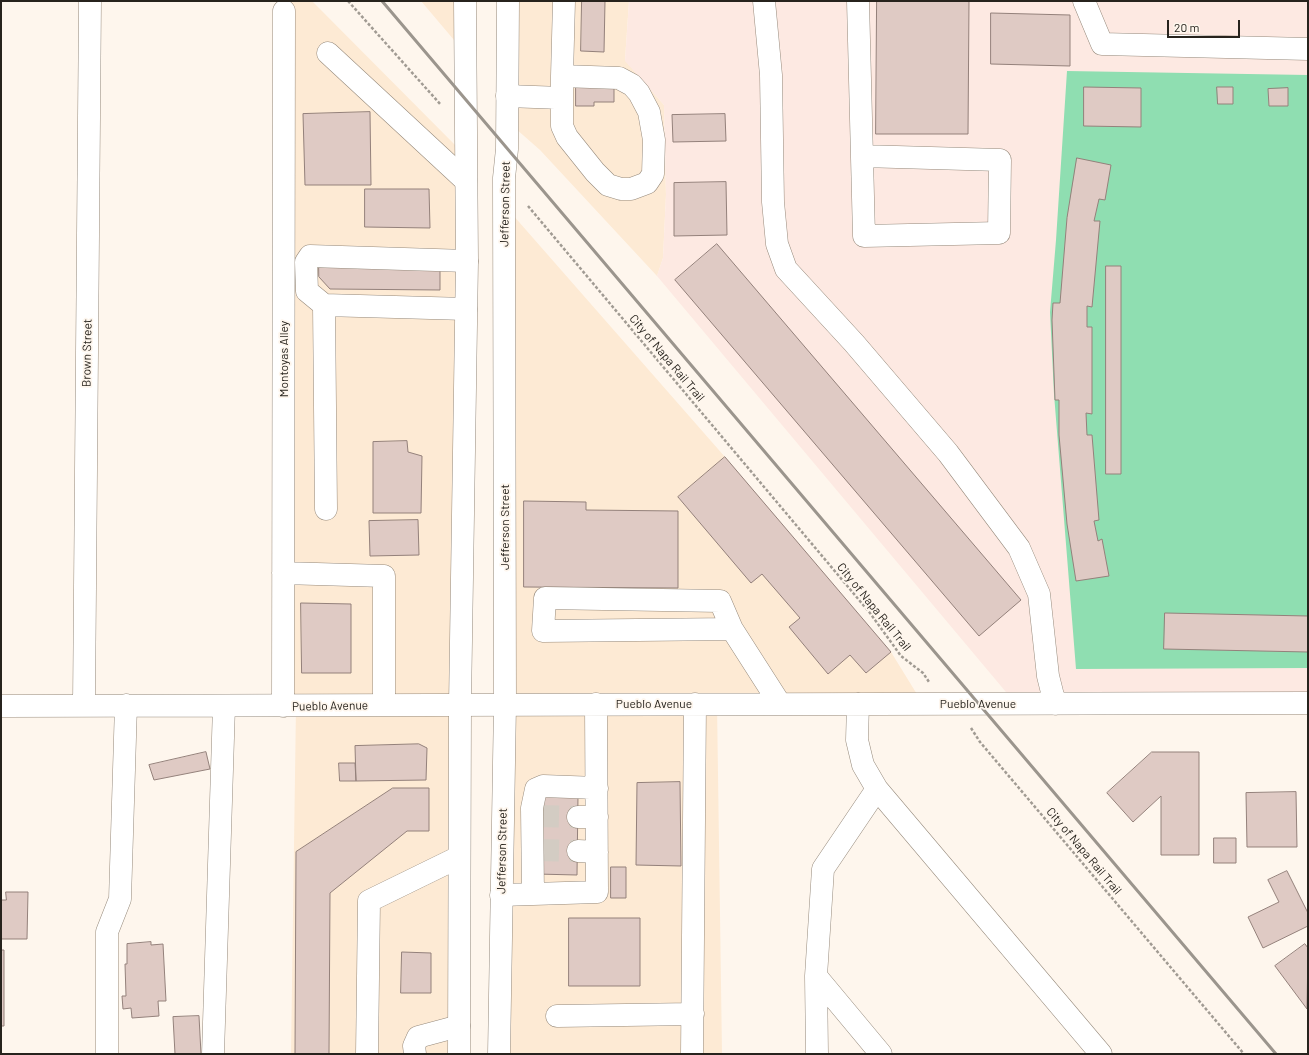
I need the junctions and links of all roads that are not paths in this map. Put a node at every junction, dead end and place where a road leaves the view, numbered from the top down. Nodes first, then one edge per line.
1 (90, 1) edge
2 (464, 1) edge
3 (508, 1) edge
4 (564, 1) edge
5 (764, 1) edge
6 (858, 1) edge
7 (1084, 1) edge
8 (284, 11) dead end
9 (1308, 49) edge
10 (328, 53) dead end
11 (562, 76) junction
12 (507, 96) junction
13 (562, 98) junction
14 (862, 156) junction
15 (466, 181) junction
16 (467, 260) junction
17 (324, 305) junction
18 (466, 309) junction
19 (326, 509) dead end
20 (283, 573) junction
21 (732, 629) junction
22 (1308, 703) edge
23 (84, 704) junction
24 (460, 704) junction
25 (505, 704) junction
26 (596, 704) junction
27 (695, 704) junction
28 (780, 704) junction
29 (858, 704) junction
30 (1055, 704) junction
31 (126, 705) junction
32 (384, 705) junction
33 (1, 706) edge
34 (224, 706) junction
35 (283, 706) junction
36 (597, 788) junction
37 (877, 789) junction
38 (503, 808) junction
39 (534, 813) junction
40 (459, 857) junction
41 (533, 894) junction
42 (501, 895) junction
43 (816, 976) junction
44 (693, 1014) junction
45 (557, 1016) dead end
46 (459, 1026) junction
47 (107, 1054) edge
48 (213, 1054) edge
49 (366, 1054) edge
50 (415, 1054) edge
51 (459, 1054) edge
52 (499, 1054) edge
53 (692, 1054) edge
54 (817, 1054) edge
55 (881, 1054) edge
56 (1101, 1054) edge

1 - 23 street, Brown Street
2 - 15 street
3 - 12 street, Jefferson Street
4 - 11 street
5 - 30 street
6 - 14 street
7 - 9 street
8 - 20 street, Montoyas Alley
10 - 15 street
11 - 13 street
11 - 13 street
12 - 13 street
12 - 25 street, Jefferson Street
14 - 14 street
15 - 16 street
16 - 17 street
16 - 18 street
17 - 18 street
17 - 19 street
18 - 24 street
20 - 32 street
20 - 35 street, Montoyas Alley
21 - 21 street
21 - 28 street
22 - 30 street, Pueblo Avenue
23 - 31 street, Pueblo Avenue
23 - 33 street, Pueblo Avenue
24 - 25 street, Pueblo Avenue
24 - 32 street, Pueblo Avenue
24 - 40 street
25 - 26 street, Pueblo Avenue
25 - 38 street, Jefferson Street
26 - 27 street, Pueblo Avenue
26 - 36 street
27 - 28 street, Pueblo Avenue
27 - 44 street
28 - 29 street, Pueblo Avenue
29 - 30 street, Pueblo Avenue
29 - 37 street
31 - 34 street, Pueblo Avenue
31 - 47 street
32 - 35 street, Pueblo Avenue
34 - 35 street, Pueblo Avenue
34 - 48 street
36 - 39 street
36 - 41 street
37 - 43 street
37 - 56 street
38 - 39 street
38 - 42 street, Jefferson Street
39 - 41 street
40 - 46 street
40 - 49 street
41 - 42 street
42 - 52 street, Jefferson Street
43 - 54 street
43 - 55 street
44 - 45 street
44 - 53 street
46 - 50 street
46 - 51 street

